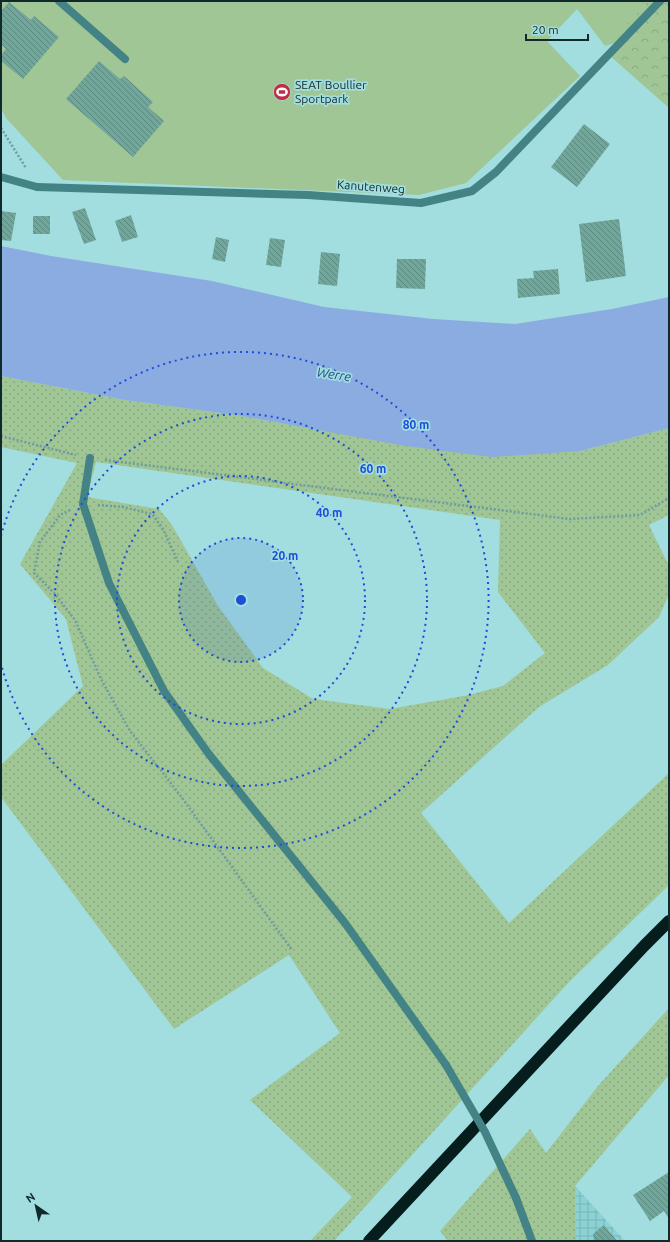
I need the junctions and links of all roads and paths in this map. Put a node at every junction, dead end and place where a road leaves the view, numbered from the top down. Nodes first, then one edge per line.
1 (59, 1) edge
2 (660, 1) edge
3 (125, 59) dead end
4 (1, 128) edge
5 (1, 177) edge
6 (37, 187) junction
7 (1, 436) edge
8 (90, 458) junction
9 (669, 498) edge
10 (83, 504) junction
11 (178, 562) dead end
12 (669, 921) edge
13 (292, 950) dead end
14 (369, 1241) edge
15 (532, 1241) edge

1 - 3 street
2 - 6 street, Kanutenweg
4 - 6 path
5 - 6 street, Kanutenweg
7 - 8 path
8 - 9 path
8 - 10 street
10 - 11 path
10 - 13 path
10 - 15 street, bridge
12 - 14 highway

